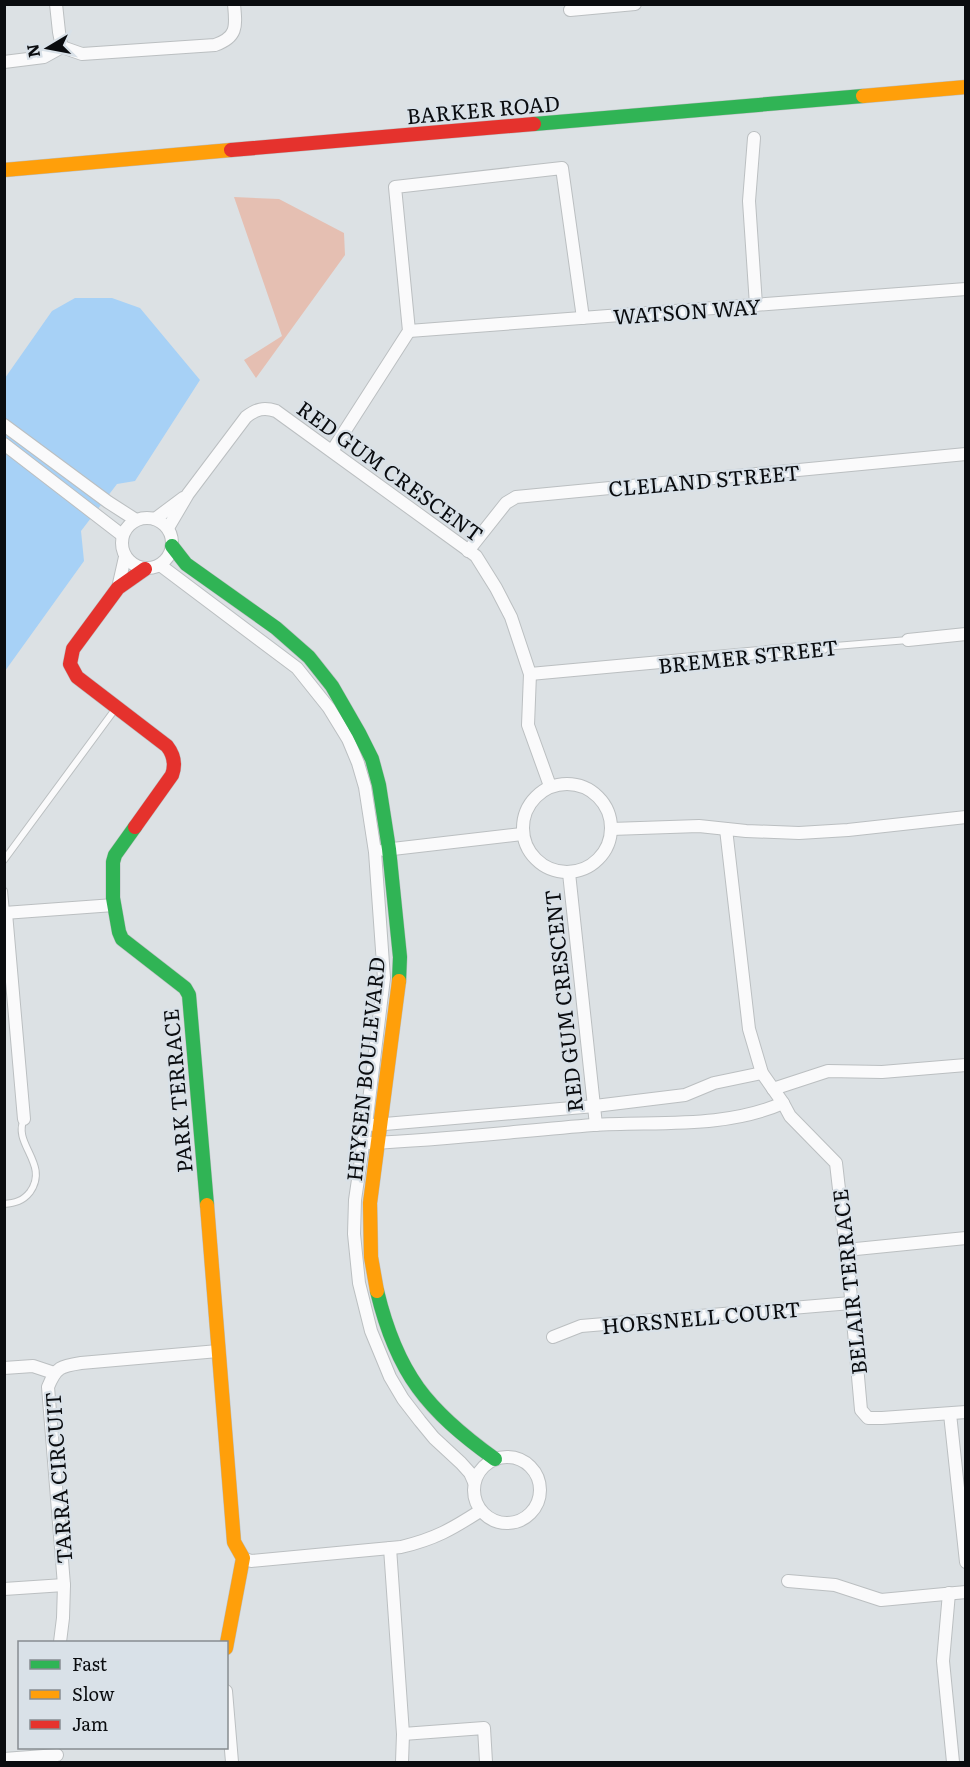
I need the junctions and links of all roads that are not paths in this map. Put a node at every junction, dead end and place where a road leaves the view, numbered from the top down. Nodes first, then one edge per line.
1 (56, 4) edge
2 (234, 4) edge
3 (635, 4) edge
4 (570, 10) dead end
5 (62, 47) junction
6 (4, 62) edge
7 (966, 87) edge
8 (754, 138) dead end
9 (4, 170) edge
10 (966, 289) edge
11 (756, 305) junction
12 (583, 318) junction
13 (409, 331) junction
14 (4, 425) edge
15 (4, 444) edge
16 (332, 451) junction
17 (966, 454) edge
18 (188, 494) junction
19 (155, 519) junction
20 (136, 520) junction
21 (168, 528) junction
22 (122, 535) junction
23 (172, 546) junction
24 (468, 550) junction
25 (125, 557) junction
26 (160, 565) junction
27 (145, 568) junction
28 (118, 588) junction
29 (966, 634) edge
30 (908, 640) joint
31 (823, 647) joint
32 (530, 674) junction
33 (117, 707) junction
34 (550, 786) junction
35 (966, 817) edge
36 (611, 829) junction
37 (726, 829) junction
38 (522, 834) junction
39 (382, 851) junction
40 (4, 860) edge
41 (569, 873) junction
42 (4, 891) edge
43 (114, 905) junction
44 (5, 913) edge
45 (966, 1065) edge
46 (762, 1073) junction
47 (773, 1089) junction
48 (783, 1103) junction
49 (595, 1106) junction
50 (24, 1119) joint
51 (381, 1124) junction
52 (366, 1125) junction
53 (596, 1125) junction
54 (378, 1143) junction
55 (363, 1144) junction
56 (4, 1204) edge
57 (966, 1238) edge
58 (846, 1250) junction
59 (852, 1303) junction
60 (554, 1336) dead end
61 (219, 1351) junction
62 (4, 1368) edge
63 (54, 1373) junction
64 (966, 1412) edge
65 (950, 1414) junction
66 (495, 1459) junction
67 (474, 1482) junction
68 (480, 1511) junction
69 (390, 1548) junction
70 (243, 1558) junction
71 (966, 1562) edge
72 (788, 1581) dead end
73 (64, 1585) junction
74 (4, 1589) edge
75 (966, 1592) edge
76 (949, 1593) junction
77 (60, 1641) edge
78 (227, 1641) edge
79 (228, 1715) edge
80 (403, 1734) junction
81 (57, 1755) edge
82 (4, 1759) edge
83 (232, 1762) edge
84 (402, 1762) edge
85 (486, 1762) edge
86 (953, 1762) edge

1 - 5 street
2 - 5 street
3 - 4 street
5 - 6 street
7 - 9 street, BARKER ROAD
8 - 11 street
10 - 11 street, WATSON WAY
11 - 12 street, WATSON WAY
12 - 13 street, WATSON WAY
12 - 13 street
13 - 16 street
14 - 20 street
15 - 22 street
16 - 18 street, RED GUM CRESCENT
16 - 24 street, RED GUM CRESCENT
17 - 24 street, CLELAND STREET
18 - 19 street, RED GUM CRESCENT
18 - 21 street, RED GUM CRESCENT
19 - 20 street
19 - 21 street
20 - 22 street
21 - 23 street
22 - 25 street
23 - 26 street
23 - 39 street, HEYSEN BOULEVARD
24 - 32 street, RED GUM CRESCENT
25 - 27 street
25 - 28 street
26 - 27 street
26 - 39 street, HEYSEN BOULEVARD
27 - 28 street
28 - 33 street, PARK TERRACE
29 - 30 street, BREMER STREET
30 - 31 lane, BREMER STREET
31 - 32 street, BREMER STREET
32 - 34 street, RED GUM CRESCENT
33 - 40 lane
33 - 43 street, PARK TERRACE
34 - 36 street
34 - 38 street
35 - 37 street
36 - 37 street
36 - 41 street
37 - 46 street, BELAIR TERRACE
38 - 39 street
38 - 41 street
39 - 51 street, HEYSEN BOULEVARD
39 - 52 street, HEYSEN BOULEVARD
41 - 49 street, RED GUM CRESCENT
42 - 44 lane
43 - 44 street
43 - 61 street, PARK TERRACE
44 - 50 street
45 - 47 street
46 - 47 street, BELAIR TERRACE
46 - 49 street
47 - 48 street, BELAIR TERRACE
48 - 53 street
48 - 58 street, BELAIR TERRACE
49 - 51 street
49 - 53 street, RED GUM CRESCENT
50 - 56 lane
51 - 52 street
51 - 54 street, HEYSEN BOULEVARD
52 - 55 street, HEYSEN BOULEVARD
53 - 54 street
54 - 55 street
54 - 66 street, HEYSEN BOULEVARD
55 - 67 street, HEYSEN BOULEVARD
57 - 58 street
58 - 59 street, BELAIR TERRACE
59 - 60 street, HORSNELL COURT
59 - 65 street, BELAIR TERRACE
61 - 63 street, TARRA CIRCUIT
61 - 70 street, PARK TERRACE
62 - 63 street
63 - 73 street, TARRA CIRCUIT
64 - 65 street, BELAIR TERRACE
65 - 71 street
66 - 67 street
66 - 68 street
67 - 68 street
68 - 69 street
69 - 70 street
69 - 80 street
70 - 78 street
72 - 76 street
73 - 74 street
73 - 77 street, TARRA CIRCUIT
75 - 76 street
76 - 86 street
79 - 83 street
80 - 84 street
80 - 85 street
81 - 82 street

